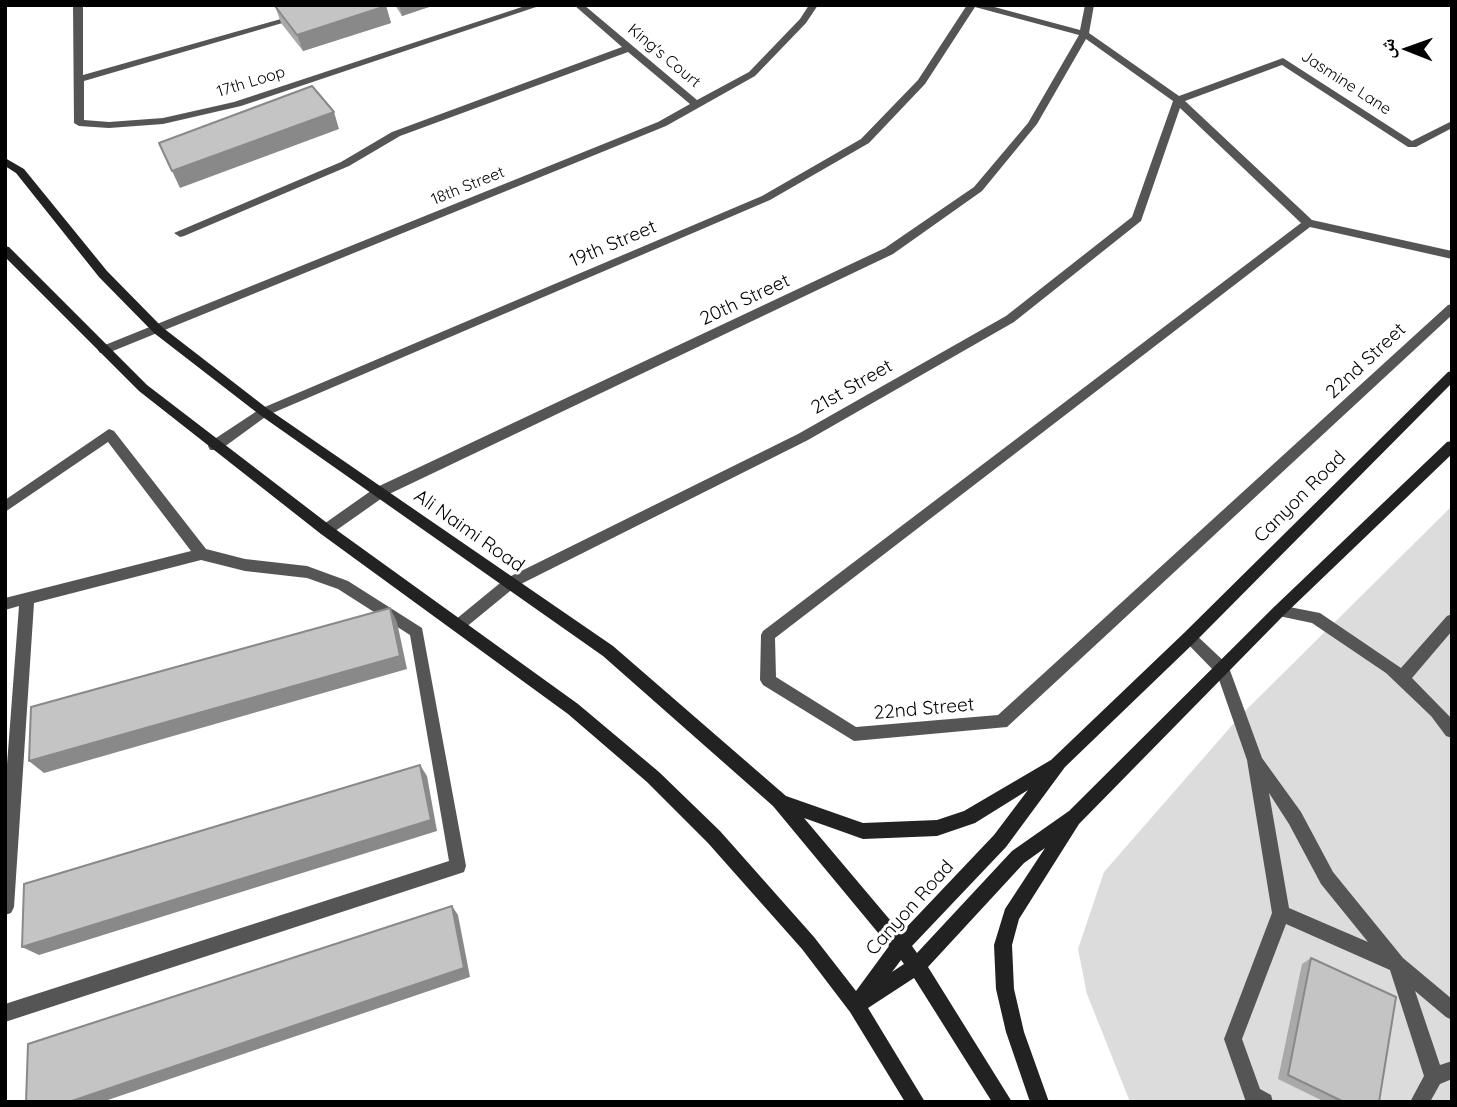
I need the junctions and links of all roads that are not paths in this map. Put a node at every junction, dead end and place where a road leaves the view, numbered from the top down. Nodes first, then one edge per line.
1 (78, 5) edge
2 (538, 5) edge
3 (578, 5) edge
4 (814, 5) edge
5 (974, 5) edge
6 (1090, 5) edge
7 (314, 12) edge
8 (1084, 34) junction
9 (629, 48) junction
10 (79, 79) junction
11 (1178, 100) junction
12 (698, 105) junction
13 (1452, 124) edge
14 (5, 161) edge
15 (1308, 223) junction
16 (180, 233) dead end
17 (5, 250) edge
18 (1452, 255) edge
19 (1452, 308) edge
20 (158, 330) junction
21 (104, 350) junction
22 (1452, 375) edge
23 (264, 412) junction
24 (215, 446) junction
25 (1452, 446) edge
26 (380, 492) junction
27 (5, 508) edge
28 (326, 530) junction
29 (201, 554) junction
30 (510, 583) junction
31 (27, 599) junction
32 (5, 604) edge
33 (1279, 611) junction
34 (1452, 620) edge
35 (460, 624) junction
36 (1189, 638) junction
37 (1223, 670) junction
38 (1402, 678) junction
39 (1452, 731) edge
40 (1255, 760) junction
41 (1059, 762) junction
42 (779, 801) junction
43 (1075, 817) junction
44 (5, 907) edge
45 (1281, 913) junction
46 (900, 946) junction
47 (1397, 964) junction
48 (917, 966) junction
49 (856, 1006) junction
50 (1452, 1011) edge
51 (5, 1013) edge
52 (1443, 1074) edge
53 (916, 1102) edge
54 (1003, 1102) edge
55 (1040, 1102) edge
56 (1264, 1102) edge
57 (1419, 1102) edge

1 - 10 street, 17th Loop
2 - 10 street, 17th Loop
3 - 9 street, King's Court
4 - 12 street, 18th Street
5 - 8 street
5 - 23 street, 19th Street
6 - 8 street, 20th Street
7 - 10 street
8 - 11 street
8 - 26 street, 20th Street
9 - 12 street, King's Court
9 - 16 street
11 - 13 street, Jasmine Lane
11 - 15 street
11 - 30 street, 21st Street
12 - 20 street, 18th Street
14 - 20 main road, Ali Naimi Road
15 - 18 street
15 - 19 street, 22nd Street
17 - 21 main road
20 - 21 street, 18th Street
20 - 23 main road, Ali Naimi Road
21 - 24 main road
22 - 36 main road, Canyon Road
23 - 24 street, 19th Street
23 - 26 main road, Ali Naimi Road
24 - 28 main road
25 - 33 main road, Canyon Road
26 - 28 street, 20th Street
26 - 30 main road, Ali Naimi Road
27 - 29 street
28 - 35 main road
29 - 31 street
29 - 51 street
30 - 35 street, 21st Street
30 - 42 main road, Ali Naimi Road
31 - 32 street
31 - 44 street
33 - 37 main road, Canyon Road
33 - 38 street
34 - 38 street
35 - 49 main road
36 - 37 street
36 - 41 main road, Canyon Road
37 - 40 street
37 - 43 main road, Canyon Road
38 - 39 street
40 - 45 street
40 - 47 street
41 - 42 main road
41 - 46 main road, Canyon Road
42 - 46 main road, Ali Naimi Road
43 - 48 main road, Canyon Road
43 - 55 main road
45 - 47 street
45 - 56 street
46 - 48 main road, Ali Naimi Road
46 - 49 main road, Canyon Road
47 - 50 street
47 - 52 street
48 - 49 main road, Canyon Road
48 - 54 main road, Ali Naimi Road
49 - 53 main road
52 - 57 street

